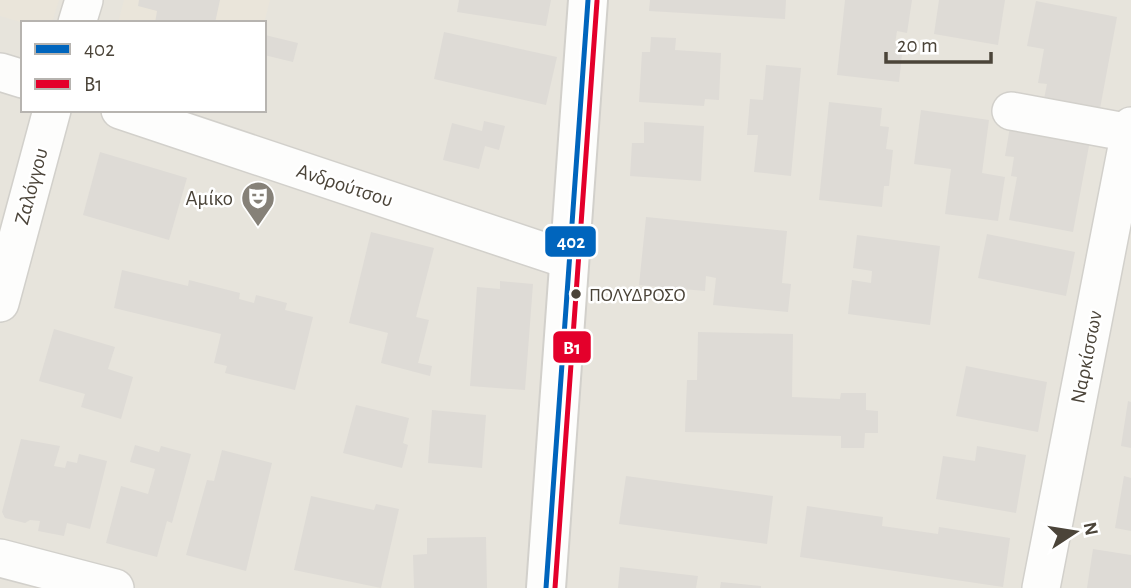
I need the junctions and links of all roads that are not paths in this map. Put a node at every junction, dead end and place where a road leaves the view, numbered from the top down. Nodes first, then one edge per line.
1 (84, 0) edge
2 (588, 0) edge
3 (78, 21) edge
4 (0, 72) edge
5 (21, 78) edge
6 (1011, 111) dead end
7 (51, 112) edge
8 (126, 112) edge
9 (1130, 130) edge
10 (569, 260) junction
11 (0, 303) edge
12 (0, 558) edge
13 (115, 588) edge
14 (545, 588) edge
15 (1041, 588) edge

1 - 3 street
2 - 10 street
4 - 5 street
6 - 9 street
7 - 11 street, Ζαλόγγου
8 - 10 street, Ανδρούτσου
9 - 15 street, Ναρκίσσων
10 - 14 street
12 - 13 street

